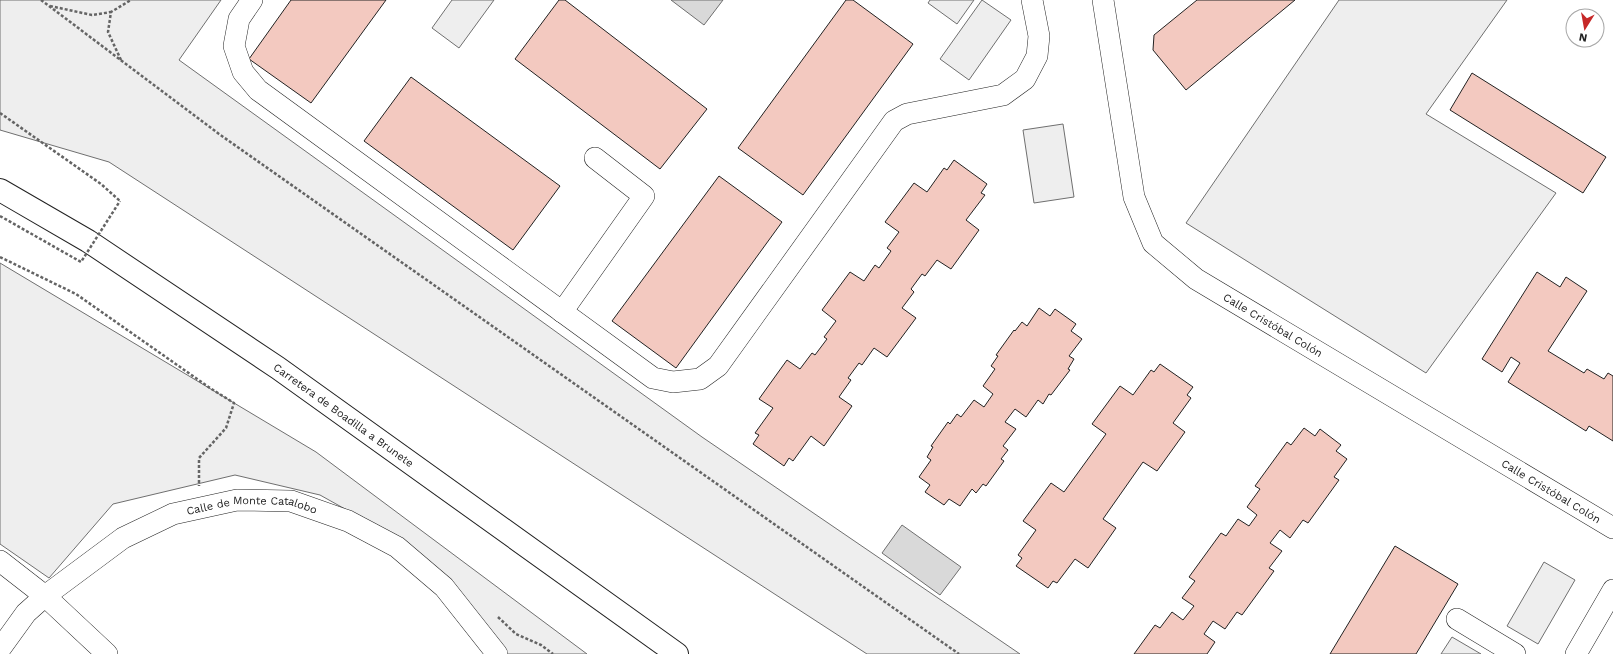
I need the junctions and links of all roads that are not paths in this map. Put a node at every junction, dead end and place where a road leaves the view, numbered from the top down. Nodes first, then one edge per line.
1 (252, 0) edge
2 (1032, 0) edge
3 (1102, 0) edge
4 (595, 158) dead end
5 (0, 190) edge
6 (562, 312) junction
7 (1613, 528) edge
8 (0, 561) edge
9 (1613, 590) edge
10 (45, 596) junction
11 (1457, 619) dead end
12 (0, 649) edge
13 (107, 654) edge
14 (497, 654) edge
15 (677, 654) edge
16 (1515, 654) edge
17 (1576, 654) edge

1 - 6 street
2 - 6 street
3 - 7 street, Calle Cristóbal Colón
4 - 6 street
5 - 15 main road, Carretera de Boadilla a Brunete
8 - 10 street
9 - 17 street
10 - 12 street, Calle de Monte Catalobo
10 - 13 street
10 - 14 street, Calle de Monte Catalobo
11 - 16 street

